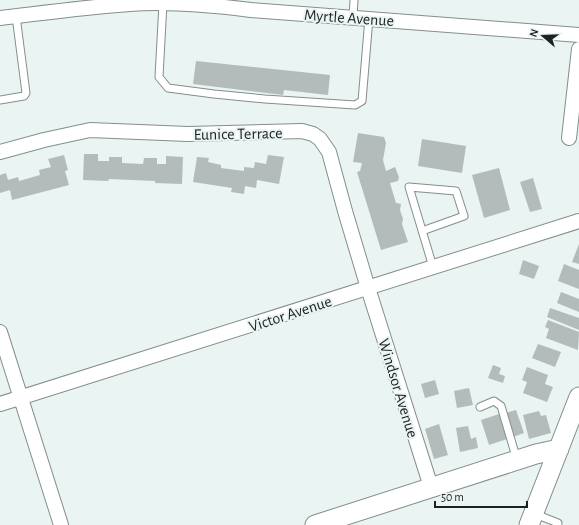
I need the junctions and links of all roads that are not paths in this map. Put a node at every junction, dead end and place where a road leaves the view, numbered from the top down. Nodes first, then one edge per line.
1 (354, 0) edge
2 (165, 2) edge
3 (64, 5) edge
4 (16, 16) junction
5 (353, 17) junction
6 (0, 18) edge
7 (370, 18) junction
8 (579, 35) edge
9 (579, 49) edge
10 (0, 100) edge
11 (575, 124) edge
12 (569, 138) dead end
13 (0, 152) edge
14 (579, 221) edge
15 (422, 231) junction
16 (433, 267) junction
17 (368, 288) junction
18 (0, 332) edge
19 (22, 398) junction
20 (0, 404) edge
21 (578, 404) edge
22 (480, 407) dead end
23 (559, 449) junction
24 (517, 460) junction
25 (431, 487) junction
26 (531, 519) edge
27 (61, 525) edge
28 (315, 525) edge
29 (558, 525) edge

1 - 5 lane
2 - 3 street, Myrtle Avenue
2 - 5 street, Myrtle Avenue
2 - 7 lane
3 - 4 street, Myrtle Avenue
4 - 6 street, Myrtle Avenue
4 - 10 lane
5 - 7 street, Myrtle Avenue
7 - 8 street, Myrtle Avenue
9 - 11 street
11 - 12 street
13 - 17 street, Eunice Terrace
14 - 16 street, Victor Avenue
15 - 15 lane
15 - 16 lane
16 - 17 street, Victor Avenue
17 - 19 street, Victor Avenue
17 - 25 street, Windsor Avenue
18 - 19 street
19 - 20 street, Victor Avenue
19 - 27 street
21 - 23 street
22 - 24 lane
23 - 24 street
23 - 26 street
24 - 25 street
25 - 28 street
26 - 29 lane

